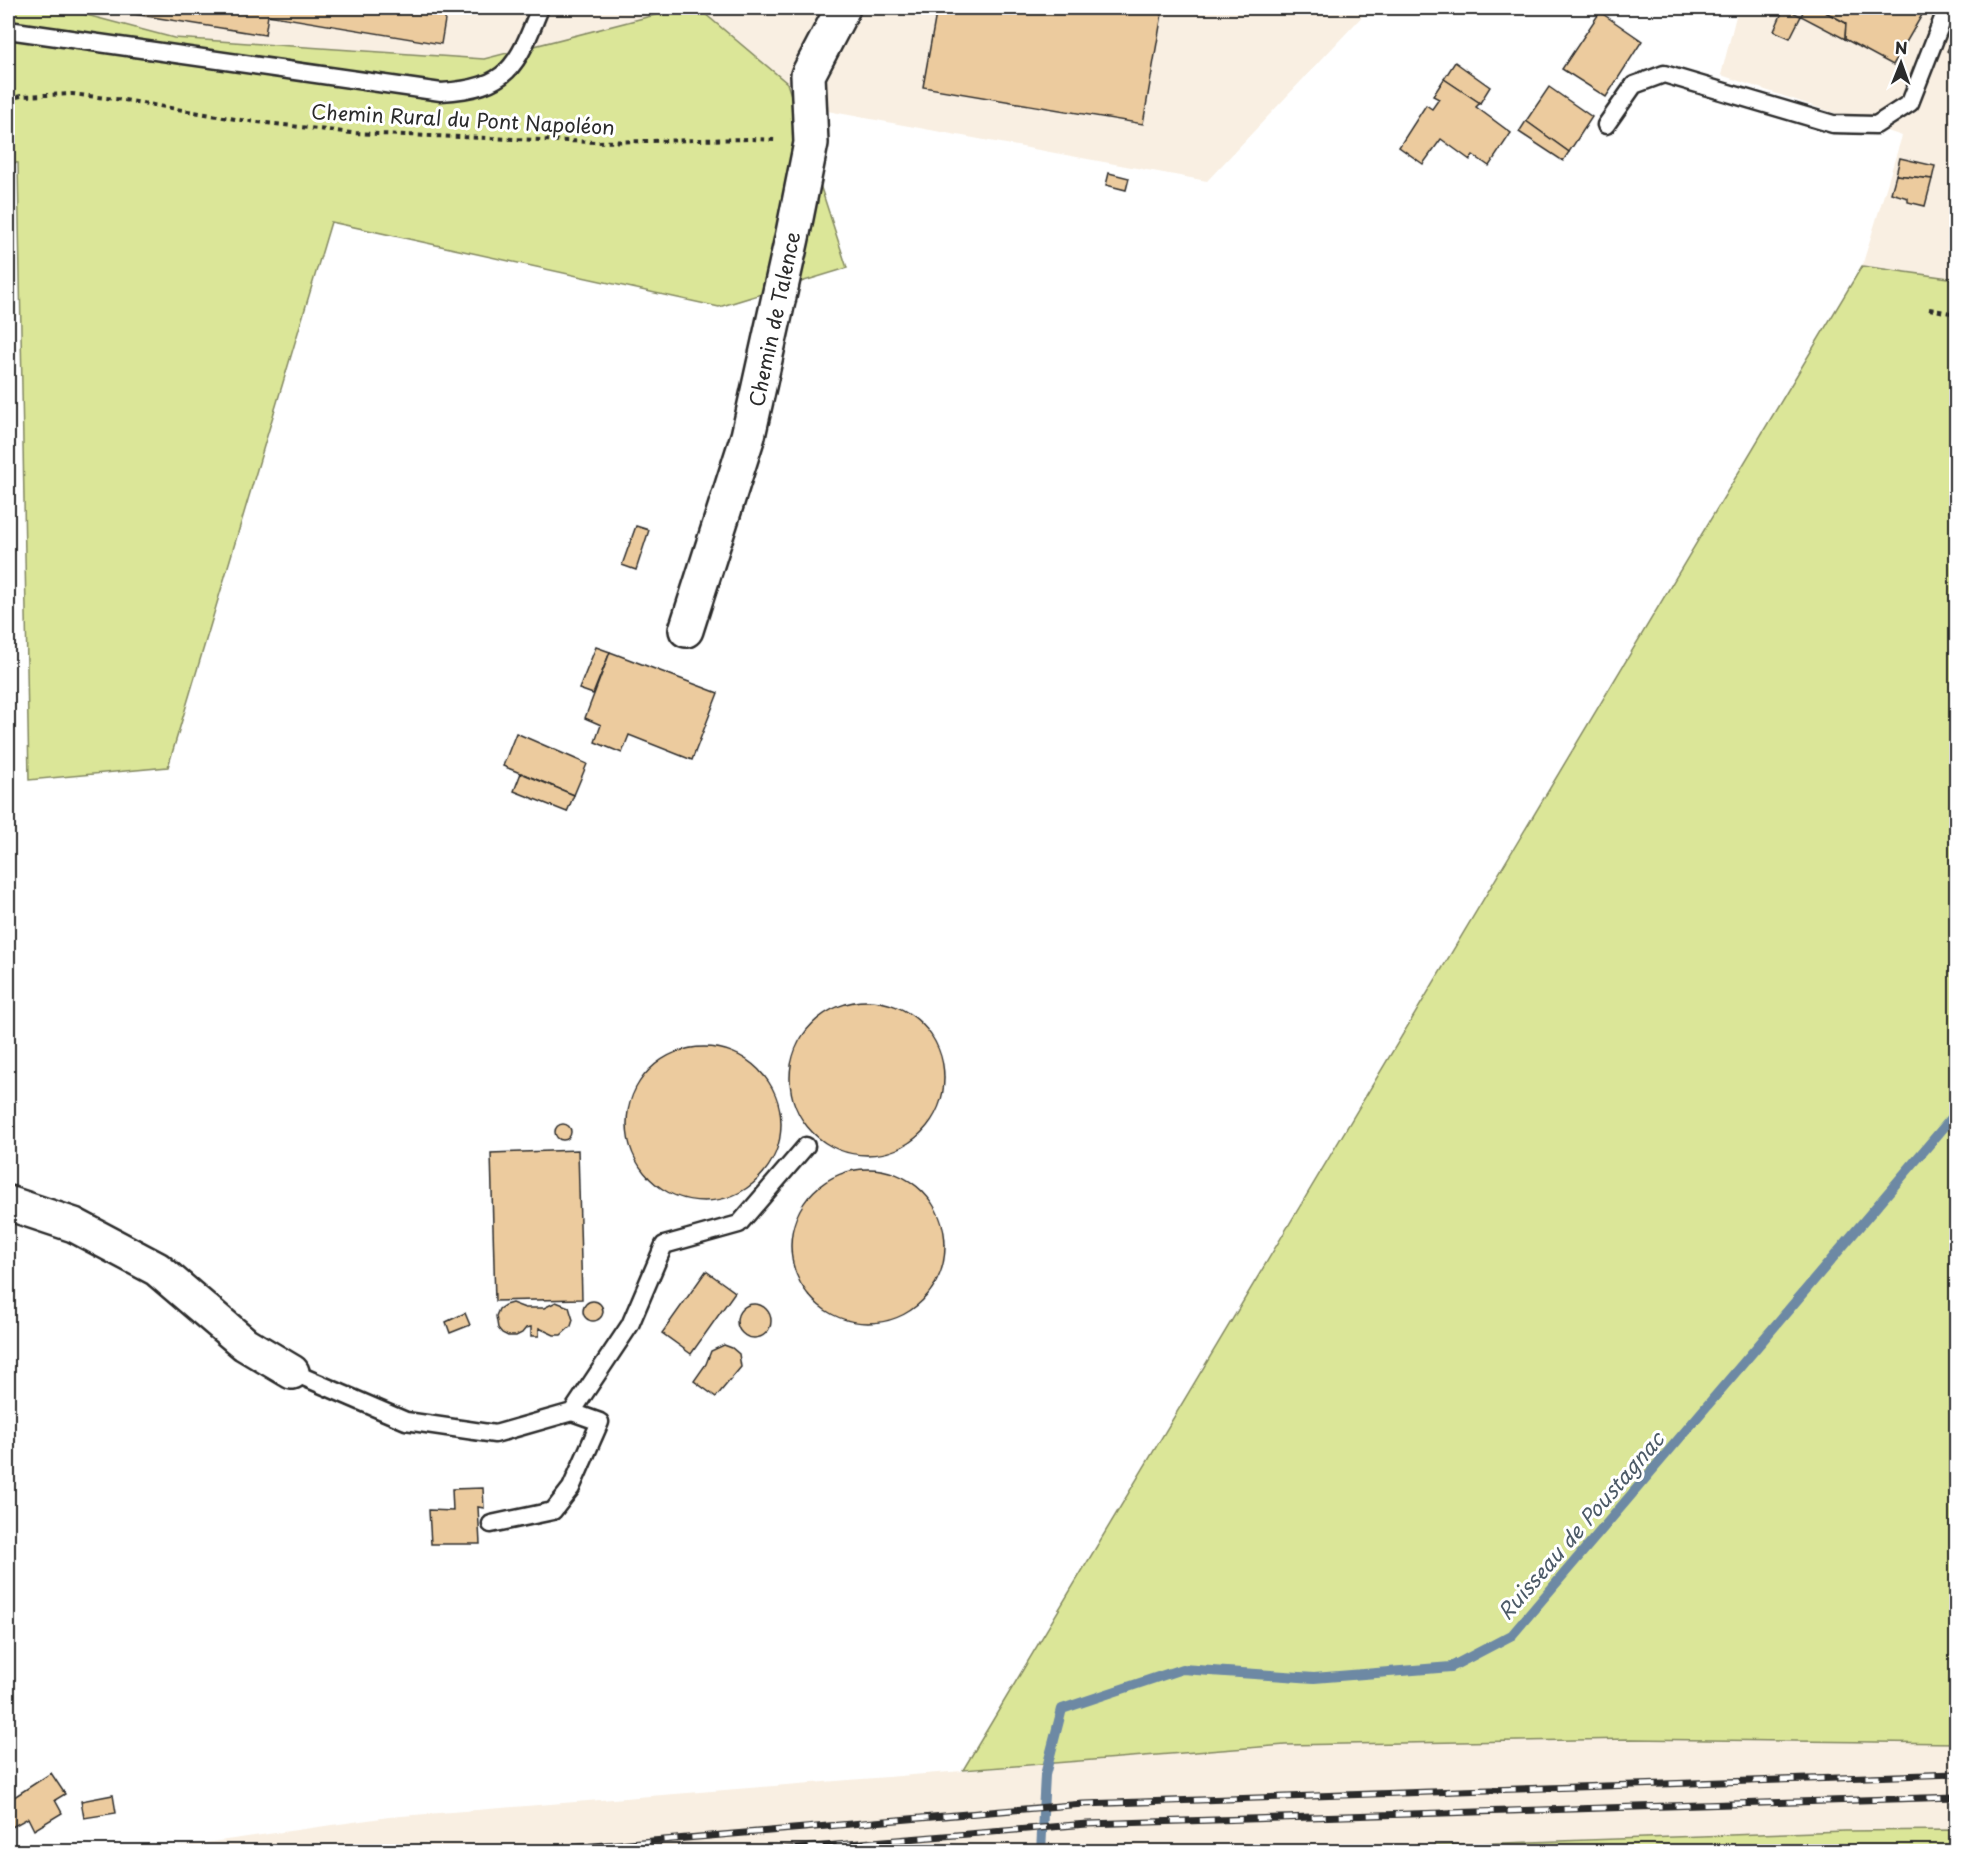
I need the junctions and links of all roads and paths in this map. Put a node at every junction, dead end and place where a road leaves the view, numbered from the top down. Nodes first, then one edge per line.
1 (540, 8) edge
2 (843, 8) edge
3 (1947, 8) edge
4 (8, 30) edge
5 (8, 99) edge
6 (1606, 125) dead end
7 (811, 142) junction
8 (1929, 309) dead end
9 (1956, 314) edge
10 (686, 630) dead end
11 (806, 1146) dead end
12 (8, 1203) edge
13 (292, 1372) joint
14 (572, 1412) junction
15 (491, 1524) dead end

1 - 4 lane
2 - 7 street, Chemin de Talence
3 - 6 lane
5 - 7 path, Chemin Rural du Pont Napoléon
7 - 10 street, Chemin de Talence
8 - 9 path
11 - 14 lane
12 - 13 street
13 - 14 lane
14 - 15 lane

